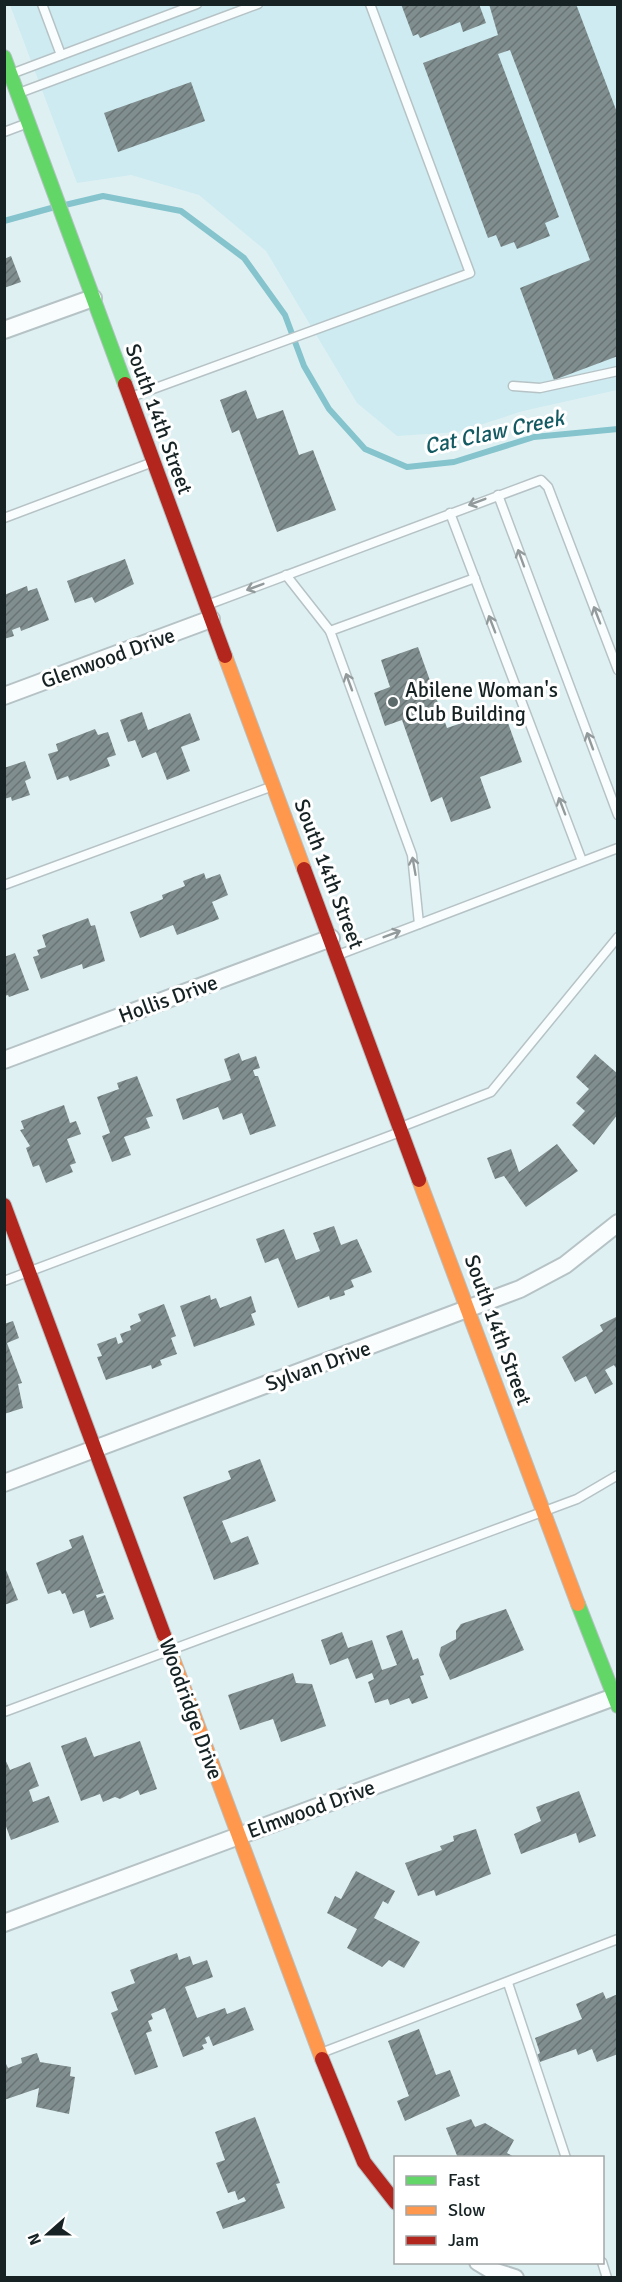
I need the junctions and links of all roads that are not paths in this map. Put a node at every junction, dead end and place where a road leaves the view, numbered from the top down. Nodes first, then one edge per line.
1 (42, 4) edge
2 (197, 4) edge
3 (258, 4) edge
4 (369, 4) edge
5 (61, 56) junction
6 (4, 57) edge
7 (11, 74) junction
8 (18, 93) junction
9 (28, 123) junction
10 (4, 132) edge
11 (93, 298) junction
12 (4, 330) edge
13 (618, 371) edge
14 (513, 386) dead end
15 (129, 398) junction
16 (153, 462) junction
17 (498, 495) junction
18 (450, 513) junction
19 (4, 518) edge
20 (286, 575) junction
21 (474, 578) junction
22 (208, 612) junction
23 (330, 631) junction
24 (618, 670) edge
25 (4, 696) edge
26 (273, 785) junction
27 (618, 815) edge
28 (618, 848) edge
29 (582, 861) junction
30 (4, 885) edge
31 (419, 924) junction
32 (618, 937) edge
33 (331, 938) junction
34 (337, 955) junction
35 (4, 1060) edge
36 (402, 1129) junction
37 (4, 1205) edge
38 (618, 1223) edge
39 (29, 1272) junction
40 (4, 1281) edge
41 (469, 1310) junction
42 (94, 1449) junction
43 (618, 1475) edge
44 (4, 1483) edge
45 (542, 1512) junction
46 (170, 1652) junction
47 (616, 1700) edge
48 (4, 1712) edge
49 (238, 1836) junction
50 (4, 1923) edge
51 (618, 1939) edge
52 (508, 1983) junction
53 (320, 2054) junction
54 (566, 2156) edge
55 (394, 2201) edge
56 (481, 2264) edge
57 (515, 2277) edge

1 - 5 lane
2 - 5 lane
3 - 8 lane
4 - 15 lane
5 - 7 lane
6 - 7 main road, South 14th Street
7 - 8 main road, South 14th Street
8 - 9 main road, South 14th Street
9 - 10 lane
9 - 11 main road, South 14th Street
11 - 12 street
11 - 15 main road, South 14th Street
13 - 14 lane
15 - 16 main road, South 14th Street
16 - 19 lane
16 - 22 main road, South 14th Street
17 -> 18 lane
24 -> 17 lane
27 -> 17 lane
18 - 20 lane
18 - 21 lane
20 -> 22 lane
20 - 23 lane
21 - 23 lane
29 -> 21 lane
22 - 25 street, Glenwood Drive
22 - 26 main road, South 14th Street
31 -> 23 lane
26 - 30 lane
26 - 33 main road, South 14th Street
28 - 29 lane
29 - 31 lane
34 -> 31 lane
32 - 36 lane
33 - 34 main road, South 14th Street
33 - 35 street, Hollis Drive
34 - 36 main road, South 14th Street
36 - 39 lane
36 - 41 main road, South 14th Street
37 - 39 main road, Woodridge Drive
38 - 41 street, Sylvan Drive
39 - 40 lane
39 - 42 main road, Woodridge Drive
41 - 42 street, Sylvan Drive
41 - 45 main road, South 14th Street
42 - 44 street, Sylvan Drive
42 - 46 main road, Woodridge Drive
43 - 45 lane
45 - 46 lane
45 - 47 main road, South 14th Street
46 - 48 lane
46 - 49 main road, Woodridge Drive
47 - 49 street, Elmwood Drive
49 - 50 street, Elmwood Drive
49 - 53 main road, Woodridge Drive
51 - 52 lane
52 - 53 lane
52 - 54 lane
53 - 55 main road, Woodridge Drive
56 - 57 street

